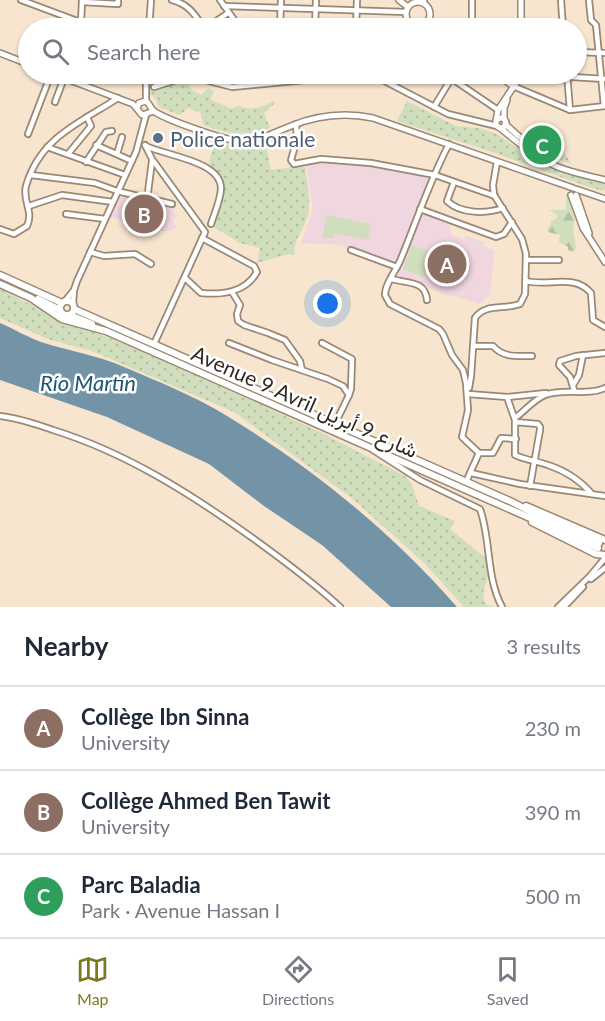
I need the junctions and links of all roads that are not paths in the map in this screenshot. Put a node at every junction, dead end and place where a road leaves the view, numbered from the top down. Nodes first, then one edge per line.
1 (21, 0) edge
2 (118, 0) edge
3 (151, 0) edge
4 (172, 0) edge
5 (251, 0) edge
6 (281, 0) edge
7 (316, 0) edge
8 (357, 0) edge
9 (399, 0) edge
10 (472, 0) edge
11 (521, 0) edge
12 (561, 0) edge
13 (589, 0) edge
14 (82, 1) edge
15 (424, 1) edge
16 (222, 3) edge
17 (251, 7) junction
18 (281, 8) junction
19 (316, 9) junction
20 (407, 10) junction
21 (357, 11) junction
22 (228, 13) junction
23 (70, 18) edge
24 (81, 18) edge
25 (150, 18) edge
26 (198, 18) edge
27 (220, 18) edge
28 (232, 18) edge
29 (280, 18) edge
30 (316, 18) edge
31 (357, 18) edge
32 (408, 18) edge
33 (429, 18) edge
34 (472, 18) edge
35 (521, 18) edge
36 (562, 18) edge
37 (587, 52) edge
38 (0, 53) edge
39 (602, 53) edge
40 (18, 60) edge
41 (587, 77) edge
42 (604, 79) edge
43 (48, 84) edge
44 (62, 84) edge
45 (80, 84) edge
46 (144, 84) edge
47 (163, 84) edge
48 (216, 84) edge
49 (265, 84) edge
50 (392, 84) edge
51 (448, 84) edge
52 (464, 84) edge
53 (510, 84) edge
54 (568, 84) edge
55 (513, 86) junction
56 (154, 87) dead end
57 (509, 92) junction
58 (118, 98) junction
59 (55, 102) dead end
60 (141, 102) junction
61 (605, 106) edge
62 (434, 107) junction
63 (498, 110) junction
64 (570, 110) junction
65 (148, 114) junction
66 (87, 117) junction
67 (501, 123) junction
68 (296, 124) junction
69 (112, 130) dead end
70 (28, 134) dead end
71 (122, 137) dead end
72 (142, 144) junction
73 (449, 144) junction
74 (96, 145) junction
75 (47, 147) junction
76 (68, 154) junction
77 (117, 154) junction
78 (152, 159) junction
79 (132, 161) junction
80 (86, 162) junction
81 (497, 162) junction
82 (31, 175) junction
83 (435, 175) junction
84 (125, 176) junction
85 (605, 178) edge
86 (454, 182) junction
87 (117, 191) junction
88 (574, 192) junction
89 (495, 196) junction
90 (604, 198) edge
91 (147, 200) junction
92 (112, 202) junction
93 (172, 204) dead end
94 (29, 206) junction
95 (503, 208) junction
96 (420, 209) junction
97 (464, 210) junction
98 (66, 214) dead end
99 (105, 219) junction
100 (512, 222) junction
101 (458, 223) junction
102 (211, 224) dead end
103 (0, 229) edge
104 (204, 235) junction
105 (351, 250) dead end
106 (90, 252) junction
107 (605, 257) edge
108 (526, 260) junction
109 (559, 260) dead end
110 (605, 262) edge
111 (151, 264) dead end
112 (397, 267) junction
113 (0, 275) edge
114 (185, 278) junction
115 (392, 279) junction
116 (526, 281) junction
117 (0, 284) edge
118 (74, 290) junction
119 (232, 292) junction
120 (20, 293) junction
121 (427, 300) dead end
122 (63, 302) junction
123 (72, 309) junction
124 (60, 310) junction
125 (605, 327) edge
126 (106, 331) junction
127 (229, 343) dead end
128 (322, 343) dead end
129 (154, 344) junction
130 (473, 346) junction
131 (605, 353) edge
132 (583, 355) junction
133 (532, 356) dead end
134 (302, 370) junction
135 (573, 388) junction
136 (605, 388) edge
137 (468, 392) junction
138 (551, 394) junction
139 (349, 395) junction
140 (507, 397) junction
141 (0, 416) edge
142 (515, 420) junction
143 (335, 424) junction
144 (516, 439) junction
145 (371, 449) junction
146 (479, 453) junction
147 (534, 462) junction
148 (471, 473) junction
149 (466, 482) junction
150 (530, 486) junction
151 (592, 494) junction
152 (605, 496) edge
153 (513, 511) junction
154 (601, 544) edge
155 (605, 557) edge
156 (605, 568) edge
157 (340, 607) edge
158 (502, 607) edge
159 (558, 607) edge
160 (564, 607) edge

1 - 23 street
2 - 14 street
3 - 25 street
4 - 26 street
5 - 17 street
6 - 18 street
7 - 19 street
8 - 21 street
9 - 20 main road
10 - 34 street
11 - 35 main road
12 - 36 street
13 - 39 street
14 - 24 street
15 - 20 main road
15 - 33 main road
16 - 17 street
16 - 22 street
17 - 18 street
18 - 19 street
18 - 29 street
19 - 21 street
19 - 30 street
20 - 21 street
20 - 32 main road
21 - 31 street
22 - 27 street
22 - 28 street
37 - 39 street
38 - 40 main road
39 - 42 street
41 - 42 street
42 - 61 street
43 - 70 street
44 - 59 street
45 - 58 main road
46 - 60 street
47 - 56 street
48 - 49 street
50 - 62 street
51 - 62 street
52 - 63 street
53 - 55 main road
54 - 64 street
55 - 57 main road
55 - 64 street
57 - 63 main road
57 - 67 main road
58 - 60 main road
58 - 66 street
60 - 65 main road
60 - 65 main road
61 - 64 street
62 - 67 street
63 - 67 main road
65 - 68 main road
65 - 72 street
66 - 75 street
66 - 76 street
67 - 85 main road
68 - 73 main road
68 - 83 street
69 - 74 street
71 - 77 street
72 - 78 street
72 - 79 street
72 - 102 street
73 - 81 main road
73 - 83 street
74 - 77 street
74 - 80 street
75 - 76 street
75 - 82 street
76 - 80 street
77 - 79 street
78 - 91 street
78 - 104 street
79 - 84 street
80 - 84 street
81 - 88 main road
81 - 89 street
82 - 87 street
82 - 94 street
83 - 86 street
83 - 96 street
84 - 87 street
86 - 89 street
86 - 97 street
87 - 91 street
87 - 92 street
88 - 90 main road
88 - 107 main road
88 - 110 main road
89 - 95 street
91 - 93 street
92 - 94 street
92 - 99 street
94 - 103 street
95 - 97 street
95 - 100 street
96 - 101 street
96 - 112 street
97 - 101 street
98 - 99 street
99 - 106 street
100 - 101 street
100 - 108 street
104 - 114 street
104 - 119 street
105 - 112 street
106 - 111 street
106 - 118 street
108 - 109 street
108 - 116 street
112 - 115 street
113 - 122 highway
114 - 119 street
114 - 129 street
115 - 121 street
115 - 137 street
116 - 125 street
116 - 130 street
117 - 120 highway, Avenue 9 Avril شارع 9 أبريل
118 - 122 street
118 - 123 street
119 - 134 street
120 - 124 highway
120 - 126 highway, Avenue 9 Avril شارع 9 أبريل
122 - 123 highway
122 - 124 highway
123 - 124 highway
123 - 126 highway
123 - 129 highway, Avenue 9 Avril شارع 9 أبريل
126 - 145 highway, Avenue 9 Avril شارع 9 أبريل
127 - 134 street
128 - 139 street
129 - 143 highway, Avenue 9 Avril شارع 9 أبريل
130 - 133 street
130 - 137 street
131 - 132 street
132 - 135 street
132 - 135 street
134 - 139 street
135 - 136 street
135 - 138 street
137 - 140 street
137 - 146 street
138 - 140 street
138 - 142 street
139 - 143 street
140 - 142 street
141 - 157 street
142 - 144 street
142 - 147 street
143 - 149 highway, Avenue 9 Avril شارع 9 أبريل
144 - 146 street
144 - 147 street
145 - 153 highway, Avenue 9 Avril شارع 9 أبريل
145 - 158 street
146 - 148 street
147 - 150 street
147 - 151 street
148 - 149 street
148 - 150 street
149 - 154 highway, Avenue 9 Avril شارع 9 أبريل
150 - 151 street
151 - 152 street
153 - 154 highway, Avenue 9 Avril شارع 9 أبريل
153 - 155 highway
155 - 159 street
156 - 160 street

